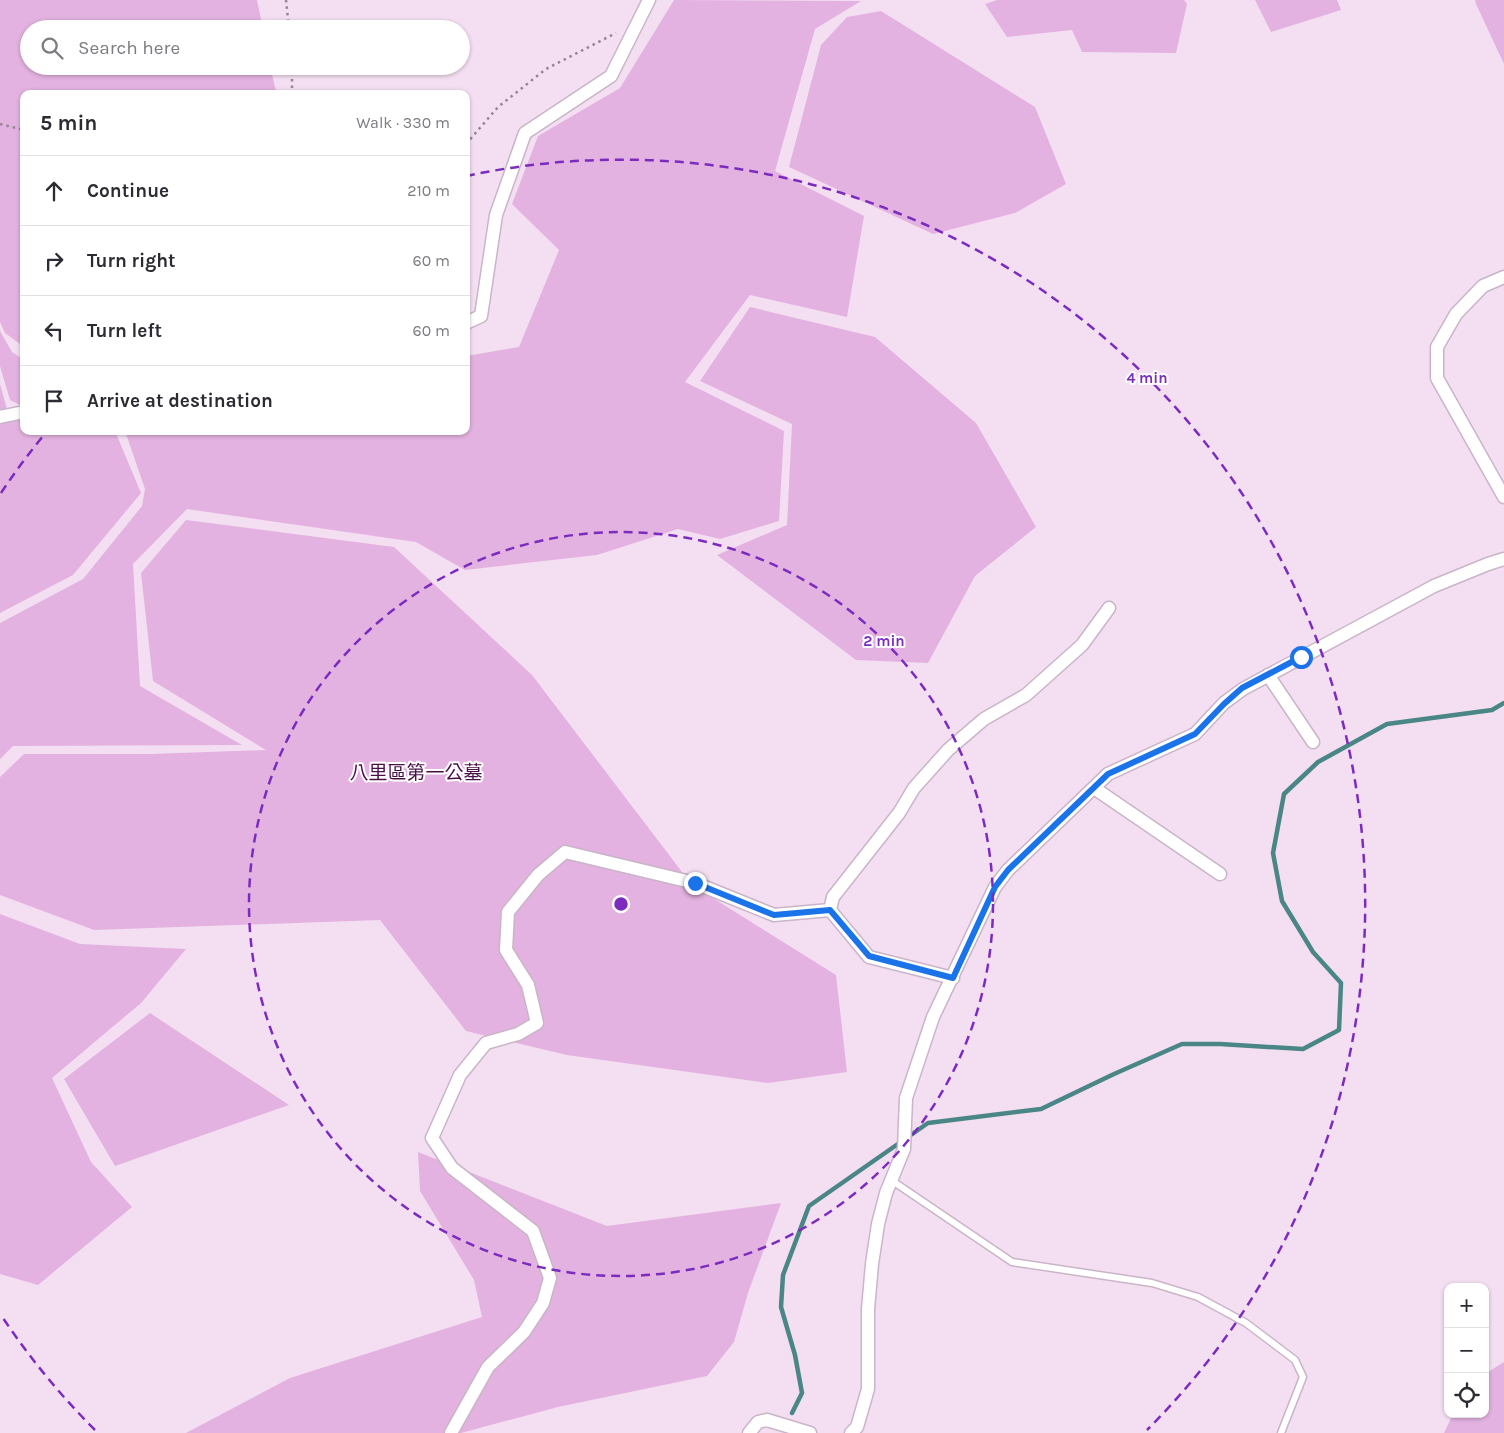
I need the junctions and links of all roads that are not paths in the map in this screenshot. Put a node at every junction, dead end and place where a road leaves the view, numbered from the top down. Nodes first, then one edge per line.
1 (649, 0) edge
2 (1504, 276) edge
3 (470, 321) edge
4 (20, 413) edge
5 (0, 417) edge
6 (1504, 497) edge
7 (1504, 560) edge
8 (1109, 608) dead end
9 (1268, 675) junction
10 (1313, 742) dead end
11 (1094, 788) junction
12 (1220, 874) dead end
13 (830, 910) junction
14 (953, 978) junction
15 (891, 1180) junction
16 (451, 1433) edge
17 (749, 1433) edge
18 (810, 1433) edge
19 (851, 1433) edge
20 (1280, 1433) edge

1 - 3 street
2 - 6 street
4 - 5 street
7 - 9 street
8 - 13 street
9 - 10 street
9 - 11 street
11 - 12 street
11 - 14 street
13 - 14 street
13 - 16 street
14 - 15 street
15 - 19 street
15 - 20 lane
17 - 18 street

